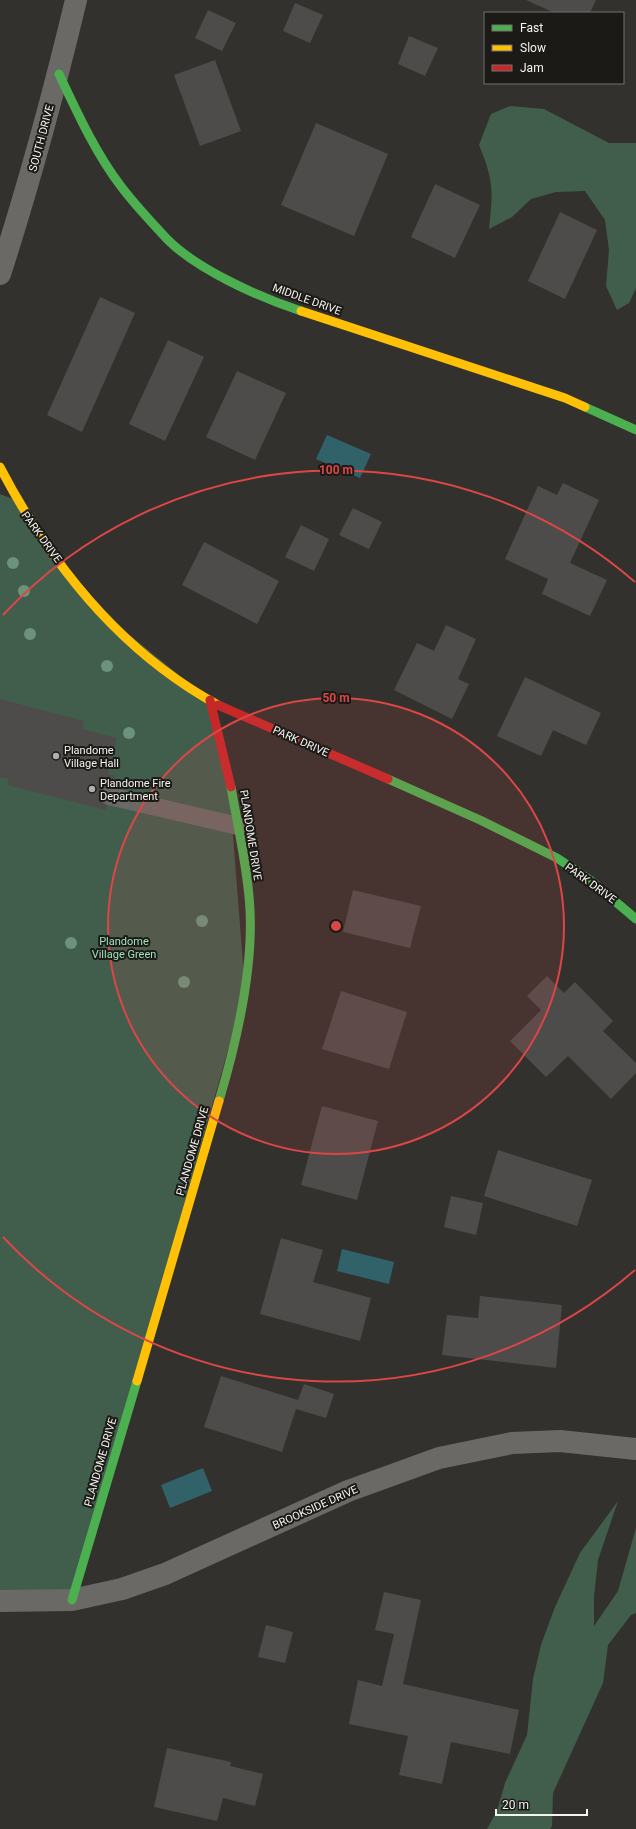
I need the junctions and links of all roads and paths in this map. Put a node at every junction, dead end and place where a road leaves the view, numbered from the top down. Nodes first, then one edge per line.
1 (76, 0) edge
2 (58, 74) junction
3 (0, 274) edge
4 (636, 430) edge
5 (0, 467) edge
6 (8, 497) edge
7 (210, 700) junction
8 (109, 796) dead end
9 (238, 826) junction
10 (636, 919) edge
11 (636, 1449) edge
12 (72, 1600) junction
13 (0, 1601) edge

1 - 2 street, SOUTH DRIVE
2 - 3 street, SOUTH DRIVE
2 - 4 street, MIDDLE DRIVE
5 - 6 street, PARK DRIVE
6 - 7 street, PARK DRIVE
7 - 9 street, PLANDOME DRIVE
7 - 10 street, PARK DRIVE
8 - 9 lane
9 - 12 street, PLANDOME DRIVE
11 - 12 street, BROOKSIDE DRIVE
12 - 13 street, BROOKSIDE DRIVE

